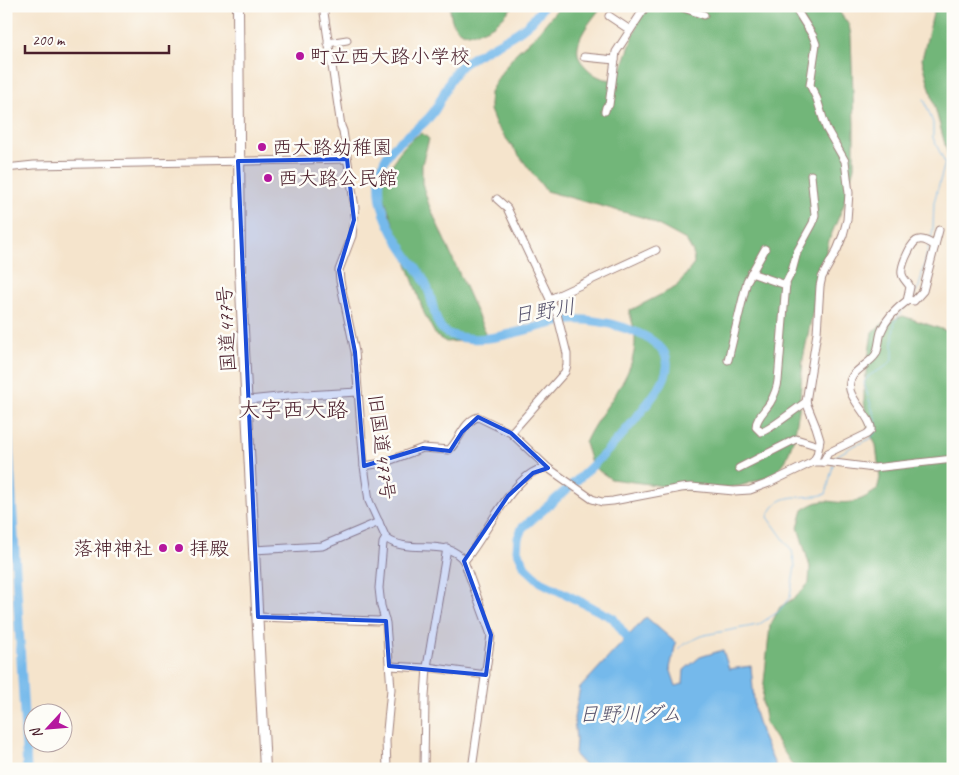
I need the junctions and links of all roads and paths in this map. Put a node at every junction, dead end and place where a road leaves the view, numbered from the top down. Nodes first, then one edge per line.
1 (238, 6) edge
2 (323, 6) edge
3 (646, 6) edge
4 (678, 6) edge
5 (794, 6) edge
6 (704, 15) dead end
7 (609, 16) dead end
8 (630, 30) junction
9 (347, 40) dead end
10 (328, 43) junction
11 (584, 57) dead end
12 (615, 60) junction
13 (605, 111) dead end
14 (347, 159) junction
15 (238, 161) junction
16 (6, 168) edge
17 (811, 175) dead end
18 (497, 199) dead end
19 (939, 230) dead end
20 (932, 244) junction
21 (765, 249) dead end
22 (656, 250) dead end
23 (751, 273) junction
24 (786, 285) junction
25 (550, 299) junction
26 (910, 301) junction
27 (728, 360) dead end
28 (358, 392) junction
29 (247, 400) junction
30 (806, 402) junction
31 (511, 433) junction
32 (818, 446) junction
33 (953, 459) edge
34 (813, 462) junction
35 (825, 462) junction
36 (364, 466) junction
37 (739, 468) dead end
38 (552, 470) junction
39 (379, 522) junction
40 (386, 538) junction
41 (447, 548) junction
42 (254, 550) junction
43 (464, 561) junction
44 (258, 617) junction
45 (385, 619) junction
46 (389, 666) junction
47 (427, 667) junction
48 (486, 675) junction
49 (265, 769) edge
50 (387, 769) edge
51 (424, 769) edge
52 (472, 769) edge

1 - 15 highway, 国道477号
2 - 10 street, 旧国道477号
3 - 8 street
4 - 6 street
5 - 30 street
7 - 8 street
8 - 12 street
9 - 10 street
10 - 14 street, 旧国道477号
11 - 12 street
12 - 13 street
14 - 15 street
14 - 28 street, 旧国道477号
15 - 16 street
15 - 29 highway, 国道477号
17 - 24 street
18 - 25 street
19 - 20 street
20 - 26 street
20 - 26 street
21 - 23 street
22 - 25 street
23 - 24 street
23 - 27 street
24 - 30 street
25 - 31 street
26 - 35 street
28 - 29 street
28 - 36 street, 旧国道477号
29 - 42 highway, 国道477号
30 - 32 street
31 - 36 street
31 - 38 street
32 - 34 street
32 - 37 street
33 - 35 street
34 - 35 street
34 - 38 street
36 - 39 street, 旧国道477号
38 - 43 street
39 - 40 street, 旧国道477号
39 - 42 street
40 - 41 street
40 - 45 street
41 - 43 street
41 - 47 street
42 - 44 highway, 国道477号
43 - 48 street
44 - 45 street
44 - 49 highway, 国道477号
45 - 46 street
46 - 47 street
46 - 50 street
47 - 48 street
47 - 51 street
48 - 52 street

